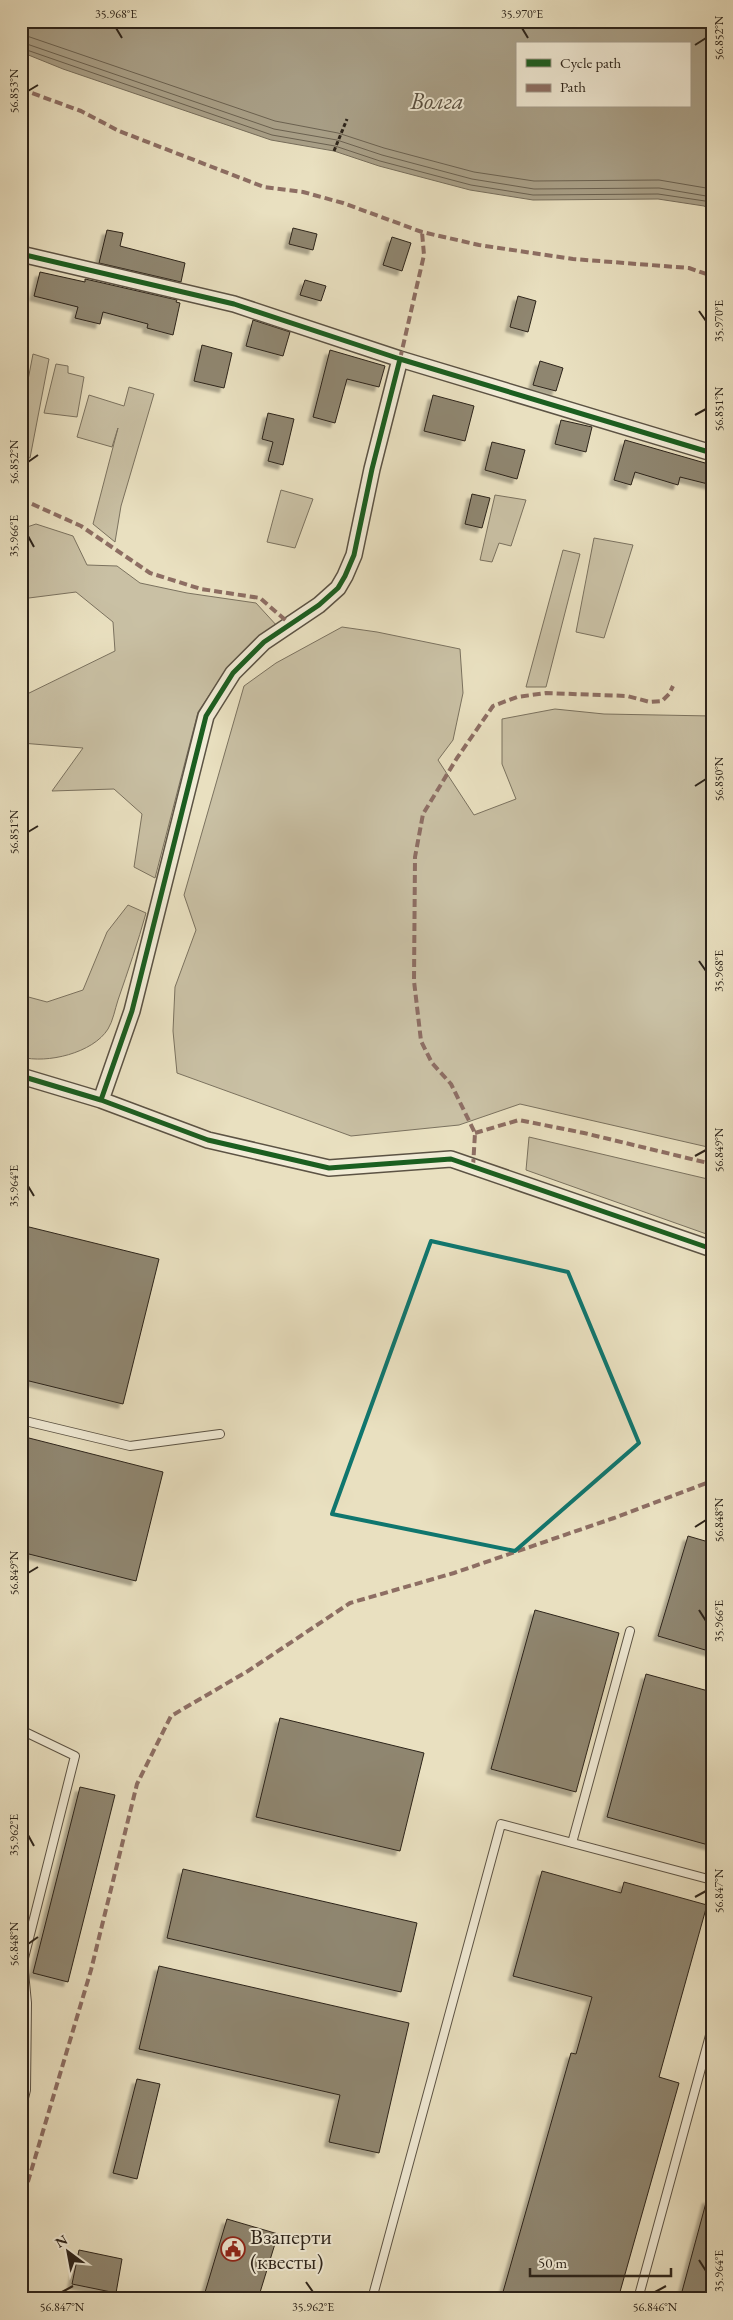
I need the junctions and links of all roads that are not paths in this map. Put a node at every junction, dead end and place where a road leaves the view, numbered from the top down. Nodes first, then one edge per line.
1 (21, 254) edge
2 (400, 360) junction
3 (712, 453) edge
4 (21, 1076) edge
5 (101, 1100) junction
6 (712, 1249) edge
7 (21, 1420) edge
8 (220, 1434) dead end
9 (630, 1631) dead end
10 (21, 1730) edge
11 (572, 1843) junction
12 (712, 1880) edge
13 (24, 2003) edge
14 (712, 2028) edge
15 (21, 2110) edge
16 (372, 2299) edge
17 (638, 2299) edge

1 - 2 street
2 - 3 street
2 - 5 street
4 - 5 street
5 - 6 street
7 - 8 lane
9 - 11 lane
10 - 13 lane
11 - 12 lane
11 - 16 lane
13 - 15 lane
14 - 17 lane

